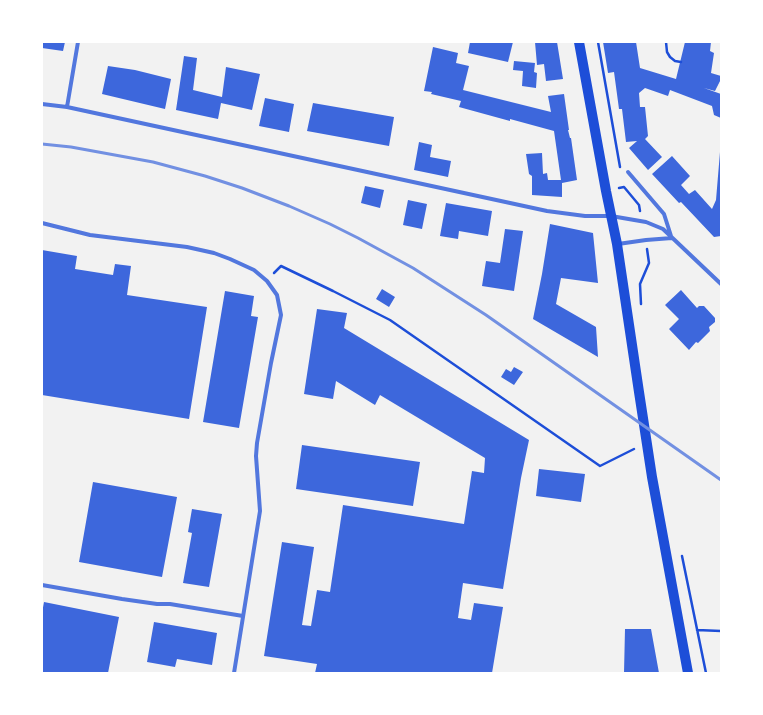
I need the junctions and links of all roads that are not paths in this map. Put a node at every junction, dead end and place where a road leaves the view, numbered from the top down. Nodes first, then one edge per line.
1 (78, 42) edge
2 (579, 42) edge
3 (42, 104) edge
4 (67, 107) junction
5 (628, 172) dead end
6 (611, 216) junction
7 (42, 223) edge
8 (672, 238) junction
9 (617, 244) junction
10 (721, 284) edge
11 (42, 585) edge
12 (243, 616) junction
13 (234, 673) edge
14 (688, 673) edge

1 - 4 street
2 - 6 main road
3 - 4 street
4 - 6 street
5 - 8 street
6 - 8 street
6 - 9 main road
7 - 12 street
8 - 9 street
8 - 10 street
9 - 14 main road
11 - 12 street
12 - 13 street

